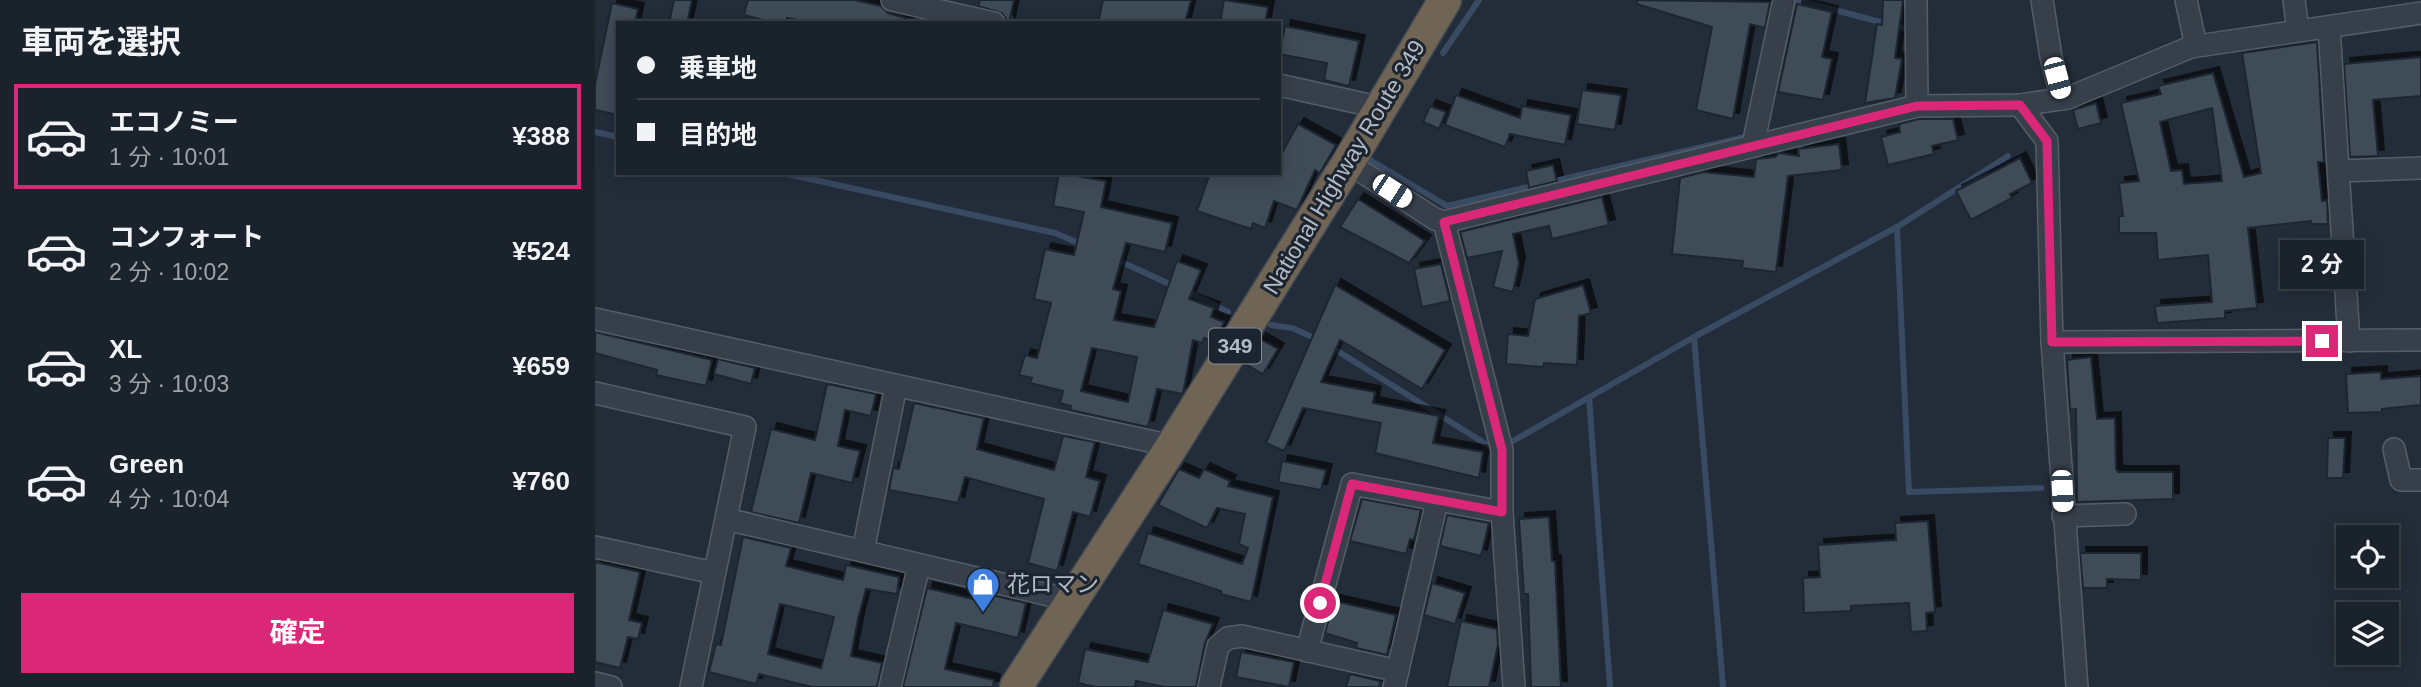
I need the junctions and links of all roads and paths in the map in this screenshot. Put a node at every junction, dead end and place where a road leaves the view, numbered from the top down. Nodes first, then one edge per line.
1 (892, 0) edge
2 (1445, 0) edge
3 (1784, 0) edge
4 (1916, 0) edge
5 (2042, 0) edge
6 (2186, 0) edge
7 (2294, 0) edge
8 (2421, 13) edge
9 (985, 21) edge
10 (2329, 27) junction
11 (2298, 31) junction
12 (2196, 46) junction
13 (1281, 85) edge
14 (2062, 99) junction
15 (2020, 105) junction
16 (1917, 106) junction
17 (1382, 108) junction
18 (1753, 145) junction
19 (1349, 163) junction
20 (2421, 168) edge
21 (2339, 171) junction
22 (1444, 222) junction
23 (595, 319) edge
24 (2421, 340) edge
25 (2349, 341) junction
26 (2052, 342) junction
27 (896, 386) junction
28 (595, 393) edge
29 (1172, 446) junction
30 (2394, 449) dead end
31 (2421, 480) edge
32 (1437, 501) junction
33 (1502, 512) junction
34 (2125, 514) dead end
35 (2063, 516) junction
36 (726, 519) junction
37 (595, 547) edge
38 (863, 551) junction
39 (919, 565) junction
40 (714, 573) junction
41 (1070, 600) junction
42 (1307, 651) junction
43 (1396, 679) edge
44 (595, 683) edge
45 (611, 687) edge
46 (691, 687) edge
47 (890, 687) edge
48 (1016, 687) edge
49 (1209, 687) edge
50 (1514, 687) edge
51 (2077, 687) edge

1 - 9 street
2 - 17 highway, National Highway Route 349 / 349
3 - 18 street
4 - 16 street
5 - 14 street
6 - 12 street
7 - 11 street
8 - 10 street
10 - 11 street
10 - 21 street
11 - 12 street
12 - 14 street
13 - 17 street
14 - 15 street
15 - 16 street
15 - 26 street
16 - 18 street
17 - 19 highway, National Highway Route 349 / 349
18 - 22 street
19 - 22 street
19 - 29 highway, National Highway Route 349 / 349
20 - 21 street
21 - 25 street
22 - 33 street
23 - 27 street
24 - 25 street
25 - 26 street
26 - 35 street
27 - 29 street
27 - 38 street
28 - 36 street
29 - 41 highway, National Highway Route 349 / 349
30 - 31 street
32 - 33 street
32 - 42 street
32 - 43 street
33 - 50 street
34 - 35 street
35 - 51 street
36 - 38 street
36 - 40 street
37 - 40 street
38 - 39 street
39 - 41 street
39 - 47 street
40 - 46 street
41 - 48 highway, National Highway Route 349 / 349
42 - 43 street
42 - 49 street
44 - 45 street

